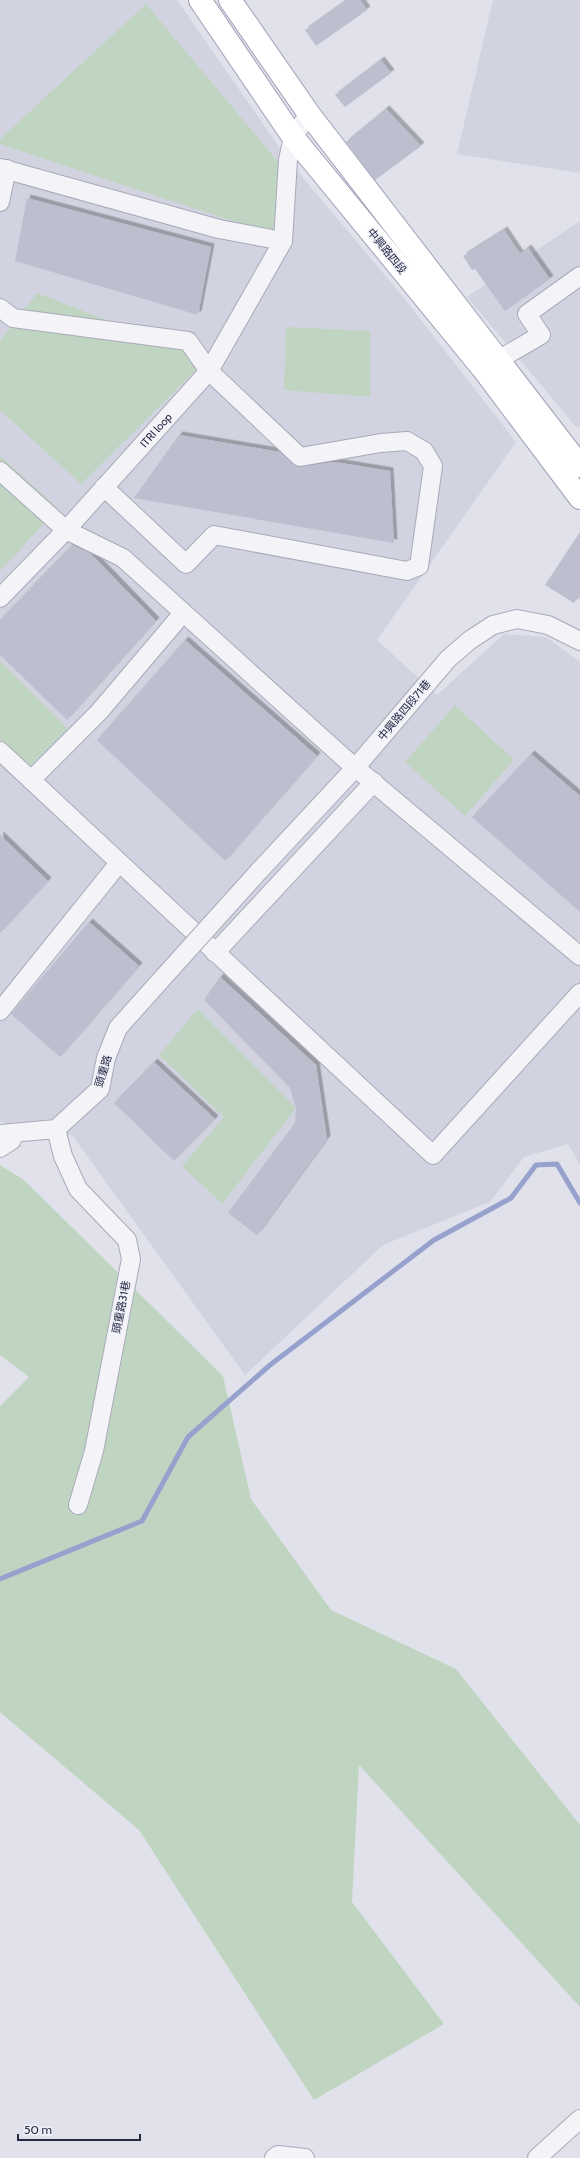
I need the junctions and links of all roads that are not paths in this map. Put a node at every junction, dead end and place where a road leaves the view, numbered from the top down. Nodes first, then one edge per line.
1 (200, 0) edge
2 (230, 0) edge
3 (309, 114) junction
4 (293, 137) junction
5 (4, 168) edge
6 (0, 202) edge
7 (283, 241) junction
8 (580, 276) edge
9 (0, 308) edge
10 (490, 364) junction
11 (209, 371) junction
12 (580, 466) edge
13 (0, 471) edge
14 (104, 487) junction
15 (580, 498) edge
16 (66, 530) junction
17 (0, 598) edge
18 (183, 612) junction
19 (580, 641) edge
20 (0, 751) edge
21 (355, 768) junction
22 (31, 780) junction
23 (374, 782) junction
24 (119, 863) junction
25 (259, 871) joint
26 (215, 953) junction
27 (580, 956) edge
28 (580, 993) edge
29 (0, 1011) edge
30 (56, 1129) junction
31 (4, 1141) edge
32 (78, 1505) dead end
33 (580, 2119) edge
34 (274, 2158) edge
35 (305, 2158) edge
36 (537, 2158) edge

1 - 4 main road, 中興路四段
2 - 3 main road, 中興路四段
3 - 4 street, ITRI loop
3 - 10 main road, 中興路四段
4 - 7 street, ITRI loop
4 - 10 main road, 中興路四段
5 - 6 street
5 - 7 street
7 - 11 street, ITRI loop
8 - 10 street
9 - 11 street
10 - 12 main road, 中興路四段
10 - 15 main road, 中興路四段
11 - 14 street, ITRI loop
11 - 14 street
13 - 16 street
14 - 16 street, ITRI loop
16 - 17 street, ITRI loop
16 - 18 street
18 - 21 street
18 - 22 street
19 - 21 street, 中興路四段71巷
20 - 22 street
21 - 23 street
21 - 25 street, 中興路四段71巷
22 - 24 street
23 - 26 street
23 - 27 street
24 - 26 street
24 - 29 street
25 - 30 street, 頭重路, bridge
26 - 28 street
30 - 31 street
30 - 32 street, 頭重路31巷
33 - 36 street
34 - 35 street

